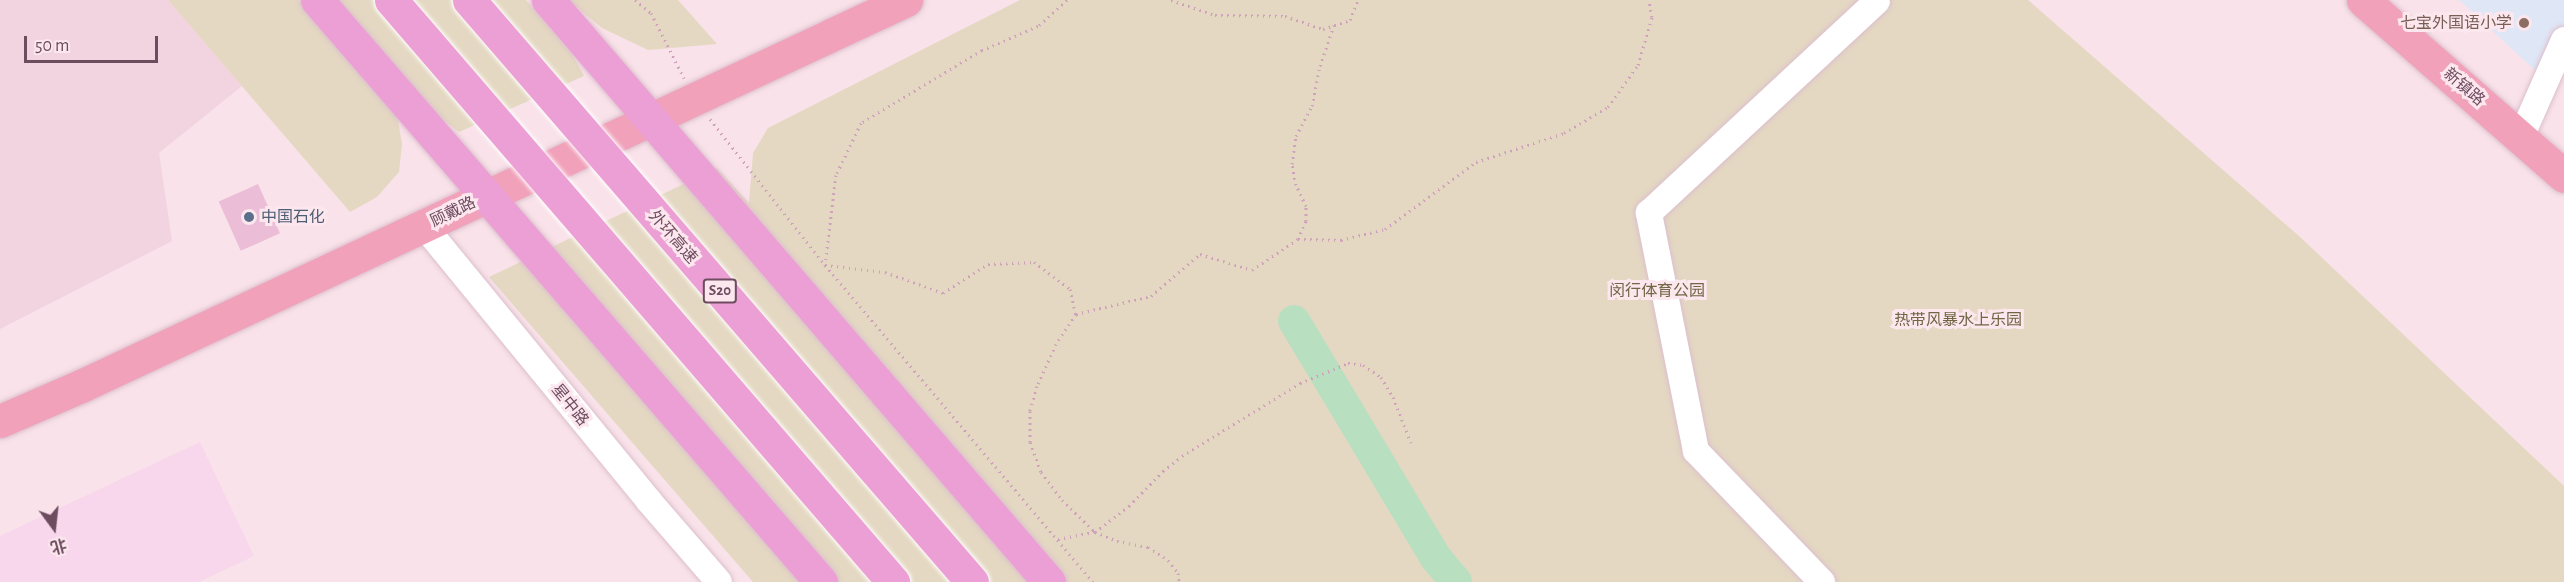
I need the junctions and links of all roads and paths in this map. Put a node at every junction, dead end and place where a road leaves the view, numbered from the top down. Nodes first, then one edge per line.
1 (317, 0) edge
2 (391, 0) edge
3 (469, 0) edge
4 (548, 0) edge
5 (635, 0) edge
6 (906, 0) edge
7 (1067, 0) edge
8 (1171, 0) edge
9 (1358, 0) edge
10 (1649, 0) edge
11 (2363, 0) edge
12 (1877, 1) edge
13 (1334, 25) junction
14 (2564, 40) edge
15 (694, 98) junction
16 (652, 118) junction
17 (2521, 137) junction
18 (2564, 176) edge
19 (487, 195) junction
20 (424, 226) junction
21 (1298, 239) junction
22 (825, 265) junction
23 (1076, 314) junction
24 (0, 421) edge
25 (1411, 443) dead end
26 (1095, 532) junction
27 (1058, 539) junction
28 (719, 582) edge
29 (821, 582) edge
30 (893, 582) edge
31 (972, 582) edge
32 (1049, 582) edge
33 (1093, 582) edge
34 (1179, 582) edge
35 (1821, 582) edge

1 - 19 highway
2 - 30 highway, bridge
3 - 31 highway, 外环高速 / S20, bridge
4 - 16 highway
5 - 15 path
6 - 15 main road, 顾戴路
7 - 22 path
8 - 13 path
9 - 13 path
10 - 21 path
11 - 17 main road, 新镇路
12 - 35 street
13 - 21 path
14 - 17 street
15 - 16 main road, 顾戴路
15 - 22 path
16 - 19 main road, 顾戴路
16 - 32 highway
17 - 18 main road, 新镇路
19 - 20 main road, 顾戴路
19 - 29 highway
20 - 24 main road, 顾戴路
20 - 28 street, 星中路
21 - 23 path
22 - 23 path
22 - 27 path
23 - 26 path
25 - 26 path
26 - 27 path
26 - 34 path
27 - 33 path

